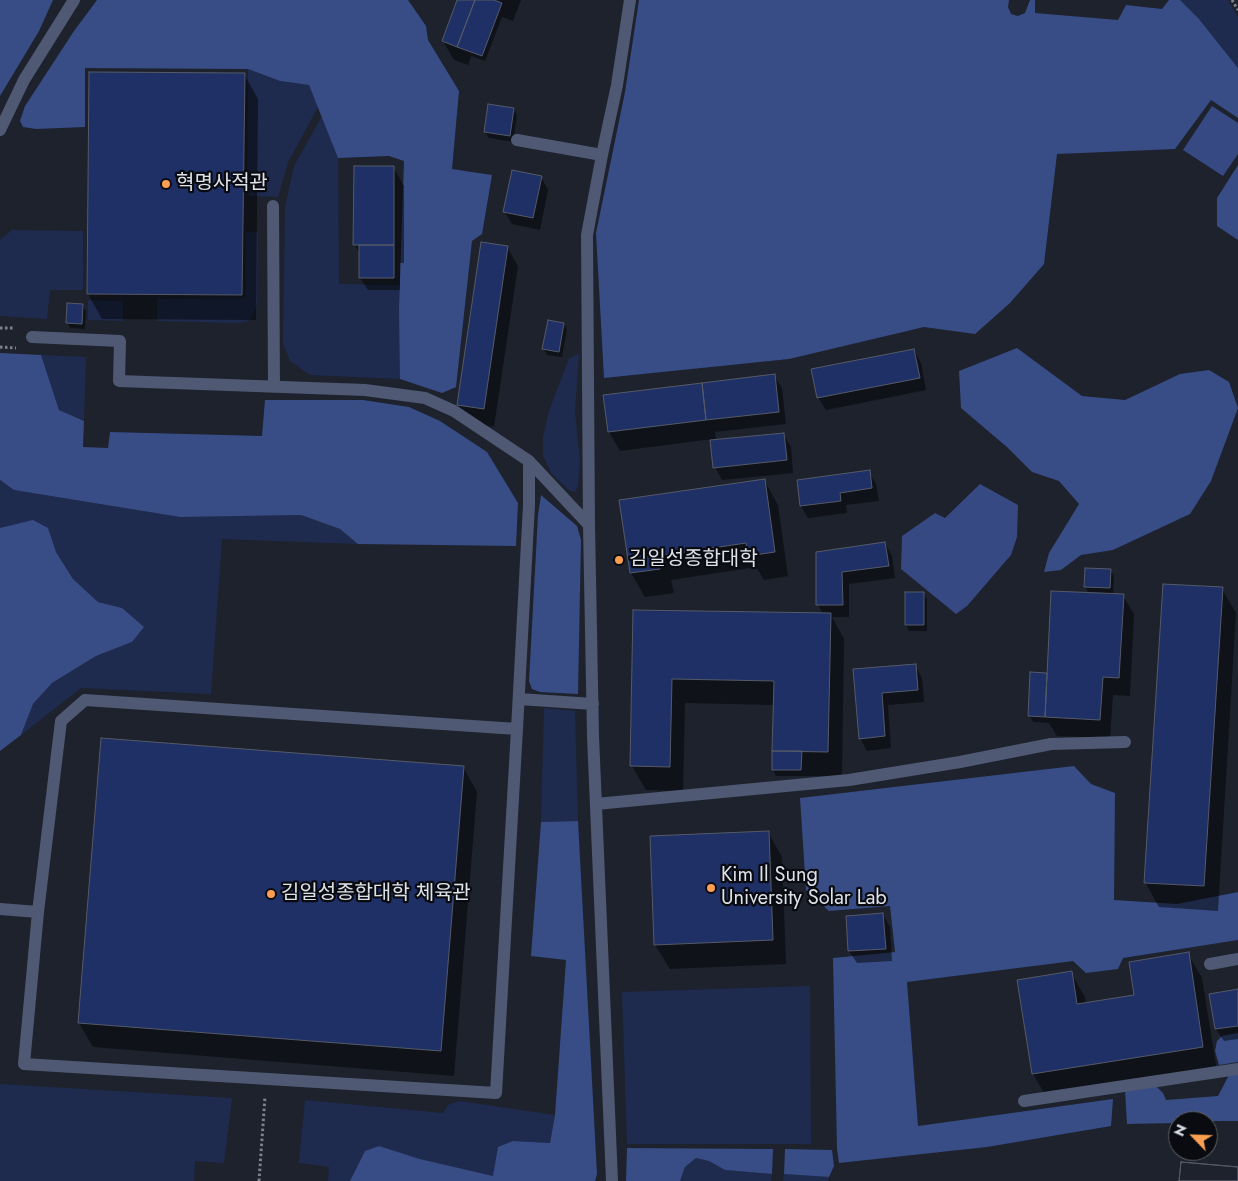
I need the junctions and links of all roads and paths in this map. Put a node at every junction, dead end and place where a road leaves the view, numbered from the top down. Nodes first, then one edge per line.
1 (74, 0) edge
2 (630, 0) edge
3 (1232, 0) edge
4 (1238, 10) edge
5 (0, 130) edge
6 (517, 140) dead end
7 (602, 156) junction
8 (273, 206) dead end
9 (0, 328) edge
10 (20, 329) dead end
11 (32, 338) dead end
12 (0, 347) edge
13 (19, 349) dead end
14 (274, 387) junction
15 (529, 461) junction
16 (590, 525) junction
17 (519, 699) junction
18 (593, 704) junction
19 (517, 729) junction
20 (1124, 742) dead end
21 (596, 804) junction
22 (0, 909) edge
23 (38, 912) junction
24 (1238, 959) edge
25 (1210, 964) dead end
26 (1238, 1069) edge
27 (1024, 1101) dead end
28 (264, 1111) dead end
29 (259, 1181) edge
30 (612, 1181) edge

1 - 5 lane
2 - 7 lane
3 - 4 path
6 - 7 lane
7 - 16 lane
8 - 14 lane
9 - 10 path
11 - 14 lane
12 - 13 path
14 - 15 lane
15 - 16 lane
15 - 17 lane
16 - 18 lane
17 - 18 lane
17 - 19 lane
18 - 21 lane
19 - 23 lane
19 - 23 lane
20 - 21 lane
21 - 30 lane
22 - 23 lane
24 - 25 lane
26 - 27 lane
28 - 29 path

